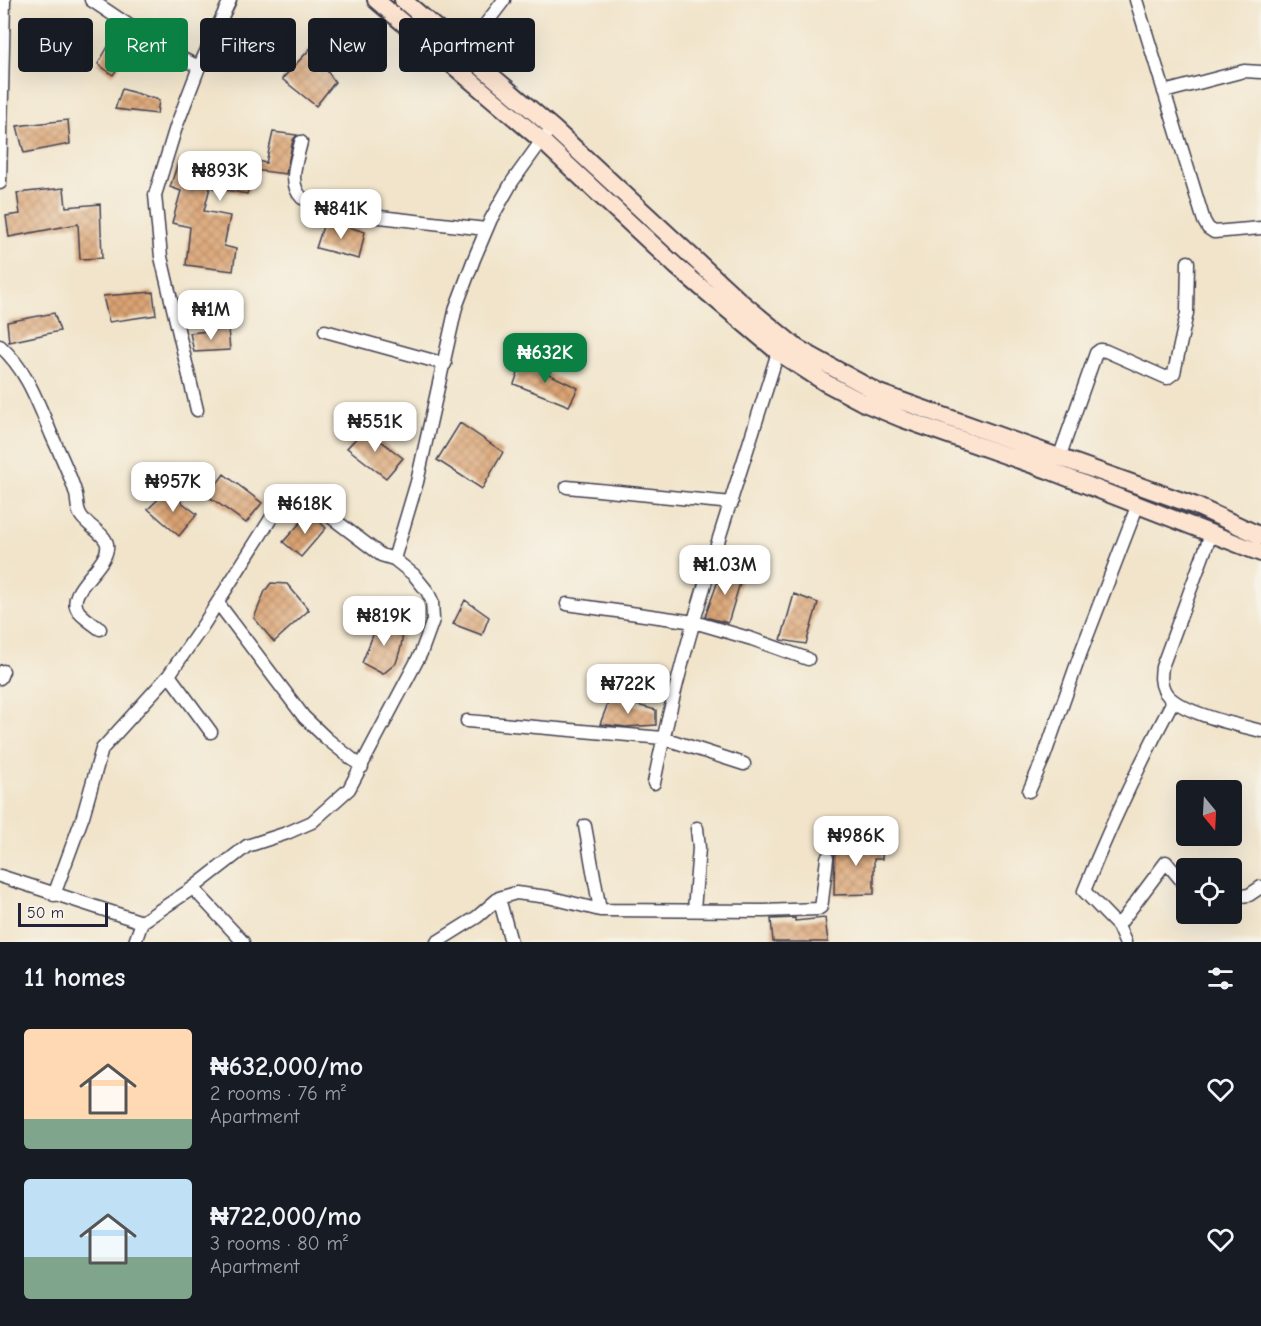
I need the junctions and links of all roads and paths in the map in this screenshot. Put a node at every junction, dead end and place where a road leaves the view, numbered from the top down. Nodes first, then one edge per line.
1 (4, 0) edge
2 (92, 0) edge
3 (230, 0) edge
4 (376, 0) edge
5 (403, 0) edge
6 (504, 0) edge
7 (1136, 0) edge
8 (425, 18) edge
9 (490, 18) edge
10 (2, 30) edge
11 (199, 67) junction
12 (486, 72) edge
13 (1261, 72) edge
14 (1164, 92) junction
15 (547, 134) junction
16 (301, 142) dead end
17 (0, 183) edge
18 (1261, 228) edge
19 (486, 229) junction
20 (1188, 262) dead end
21 (325, 331) dead end
22 (0, 346) edge
23 (778, 352) junction
24 (445, 364) junction
25 (197, 410) dead end
26 (1059, 458) junction
27 (567, 487) dead end
28 (732, 503) junction
29 (1138, 504) junction
30 (1212, 534) junction
31 (1261, 536) edge
32 (1261, 553) edge
33 (394, 559) junction
34 (218, 603) junction
35 (567, 604) dead end
36 (694, 622) junction
37 (100, 629) dead end
38 (808, 659) dead end
39 (169, 675) junction
40 (1173, 701) junction
41 (467, 721) dead end
42 (1261, 731) edge
43 (211, 732) dead end
44 (663, 738) junction
45 (744, 764) dead end
46 (362, 766) junction
47 (654, 783) dead end
48 (1029, 791) dead end
49 (585, 826) dead end
50 (697, 828) dead end
51 (827, 858) dead end
52 (1176, 874) edge
53 (0, 876) edge
54 (1261, 887) edge
55 (193, 888) junction
56 (54, 895) junction
57 (1242, 896) edge
58 (499, 898) junction
59 (600, 910) junction
60 (694, 910) junction
61 (141, 922) junction
62 (1118, 926) junction
63 (135, 942) edge
64 (243, 942) edge
65 (437, 942) edge
66 (511, 942) edge
67 (1125, 942) edge

1 - 10 street
2 - 11 street
3 - 11 street
4 - 15 main road
5 - 8 main road
6 - 9 street
7 - 14 street
10 - 17 street
11 - 25 street
12 - 15 main road
13 - 14 street
14 - 18 street
15 - 19 street
15 - 23 main road
15 - 26 main road
16 - 19 street
19 - 24 street
20 - 26 street
21 - 24 street
22 - 37 street
23 - 28 street
23 - 29 main road
24 - 33 street
26 - 31 main road
27 - 28 street
28 - 36 street
29 - 30 main road
29 - 48 street
30 - 32 main road
30 - 40 street
33 - 34 street
33 - 46 street
34 - 39 street
34 - 46 street
35 - 36 street
36 - 38 street
36 - 44 street
39 - 43 street
39 - 56 street
40 - 42 street
40 - 62 street
41 - 44 street
44 - 45 street
44 - 47 street
46 - 55 street
49 - 59 street
50 - 60 street
51 - 60 street
52 - 62 street
53 - 56 street
54 - 57 street
55 - 61 street
55 - 64 street
56 - 61 street
58 - 59 street
58 - 65 street
58 - 66 street
59 - 60 street
61 - 63 street
62 - 67 street

